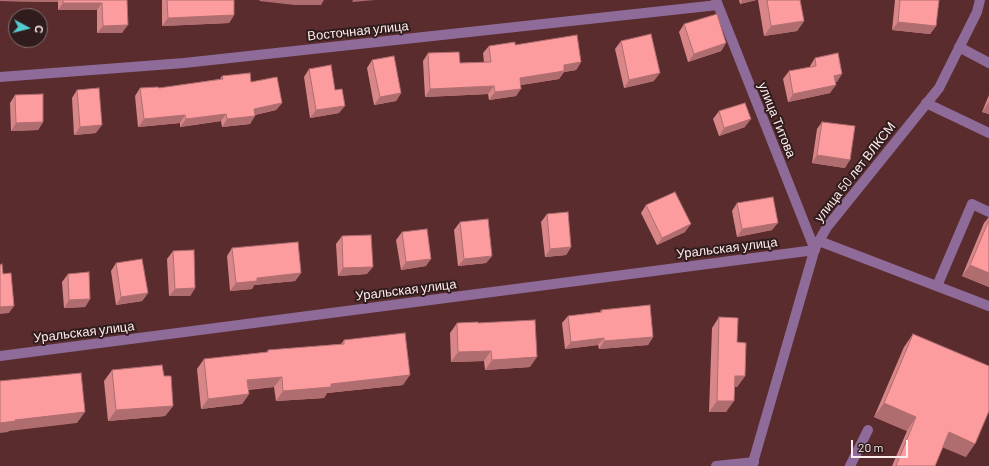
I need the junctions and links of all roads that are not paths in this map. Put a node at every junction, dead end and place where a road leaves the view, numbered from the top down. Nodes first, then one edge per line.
1 (980, 0) edge
2 (717, 2) edge
3 (959, 47) junction
4 (989, 63) edge
5 (0, 77) edge
6 (926, 104) junction
7 (989, 133) edge
8 (989, 212) edge
9 (817, 245) junction
10 (937, 286) junction
11 (989, 306) edge
12 (0, 356) edge
13 (868, 430) dead end
14 (753, 464) edge
15 (716, 466) edge
16 (850, 466) edge

1 - 3 street, улица 50 лет ВЛКСМ
2 - 5 street, Восточная улица
2 - 9 street, улица Титова
3 - 4 street
3 - 6 street, улица 50 лет ВЛКСМ
6 - 7 street
6 - 9 street, улица 50 лет ВЛКСМ
8 - 10 street
9 - 10 street
9 - 12 street, Уральская улица
9 - 14 street, улица 50 лет ВЛКСМ
10 - 11 street
13 - 16 street
14 - 15 street

